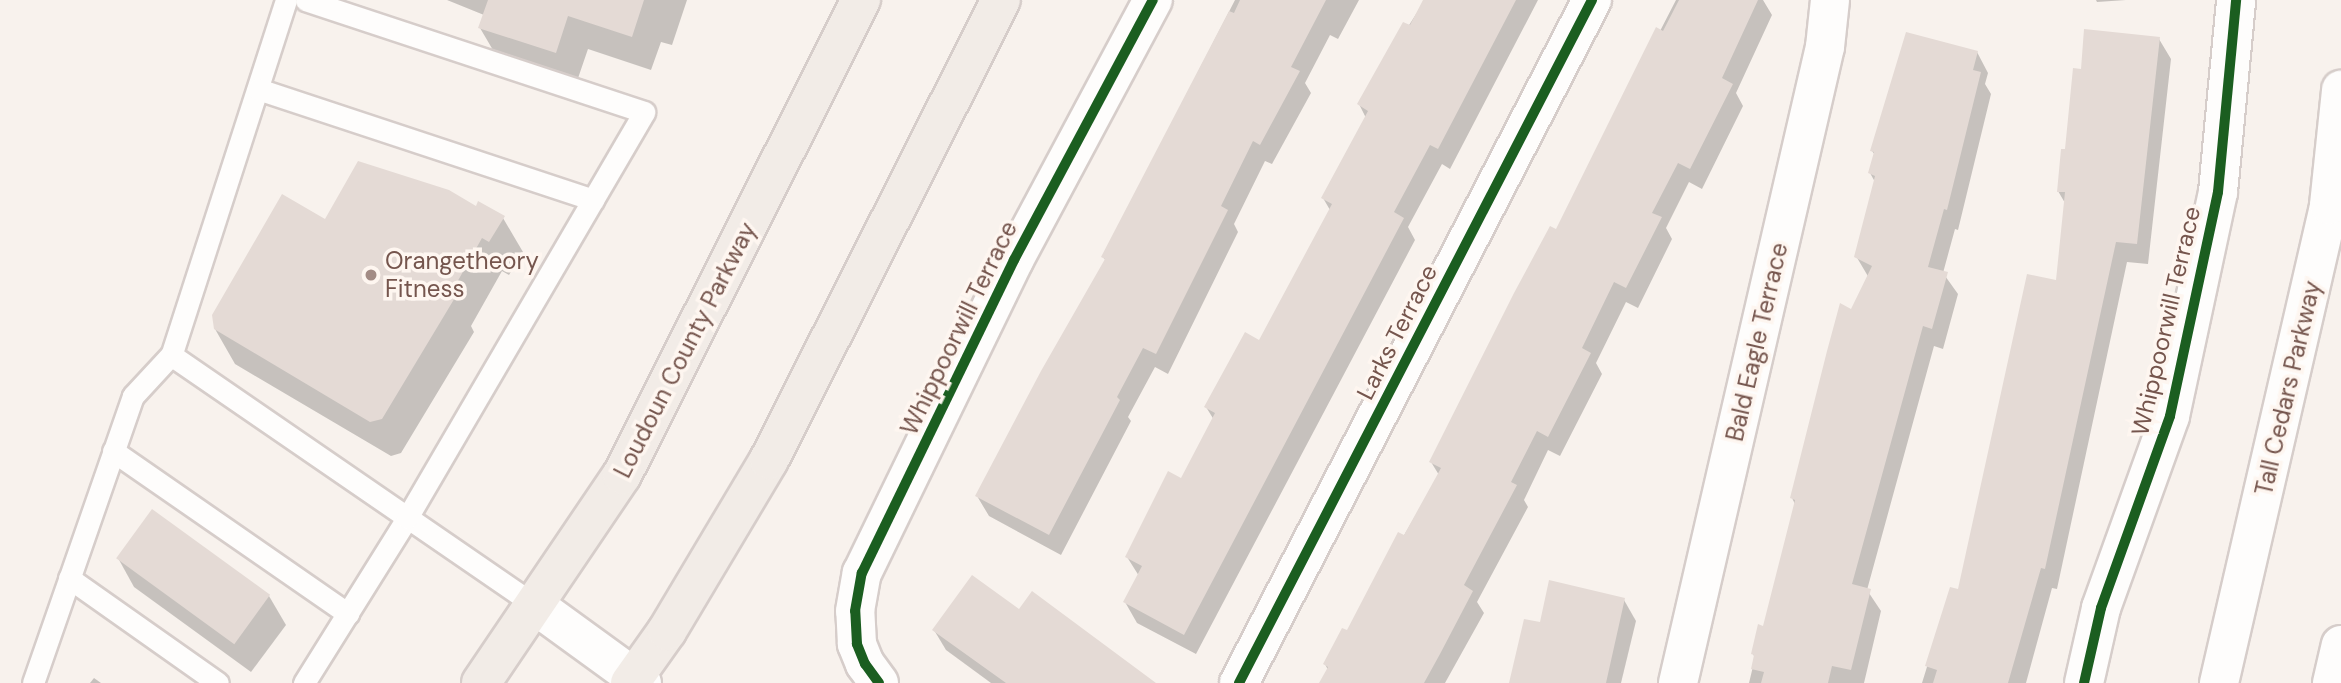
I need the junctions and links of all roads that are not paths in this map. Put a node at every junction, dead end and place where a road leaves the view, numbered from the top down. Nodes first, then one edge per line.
1 (286, 0) edge
2 (306, 0) edge
3 (860, 0) edge
4 (1001, 0) edge
5 (1153, 0) edge
6 (1592, 0) edge
7 (1830, 0) edge
8 (2236, 0) edge
9 (258, 89) junction
10 (2341, 90) edge
11 (593, 200) junction
12 (171, 355) junction
13 (113, 452) junction
14 (407, 518) junction
15 (69, 578) junction
16 (536, 606) junction
17 (348, 614) junction
18 (2341, 645) edge
19 (636, 681) edge
20 (33, 683) edge
21 (218, 683) edge
22 (304, 683) edge
23 (481, 683) edge
24 (879, 683) edge
25 (1239, 683) edge
26 (1678, 683) edge
27 (2084, 683) edge
28 (2219, 683) edge
29 (2332, 683) edge

1 - 9 lane
2 - 11 lane
3 - 16 main road, Loudoun County Parkway
4 - 19 main road
5 - 24 street, Whippoorwill Terrace
6 - 25 street, Larks Terrace
7 - 26 street, Bald Eagle Terrace
8 - 27 street, Whippoorwill Terrace
9 - 11 lane
9 - 12 lane
10 - 28 street, Tall Cedars Parkway
11 - 14 lane
12 - 13 lane
12 - 14 lane
13 - 15 lane
13 - 17 lane
14 - 16 lane
14 - 17 lane
15 - 20 lane
15 - 21 lane
16 - 19 street
16 - 23 main road, Loudoun County Parkway
17 - 22 lane
18 - 29 street

